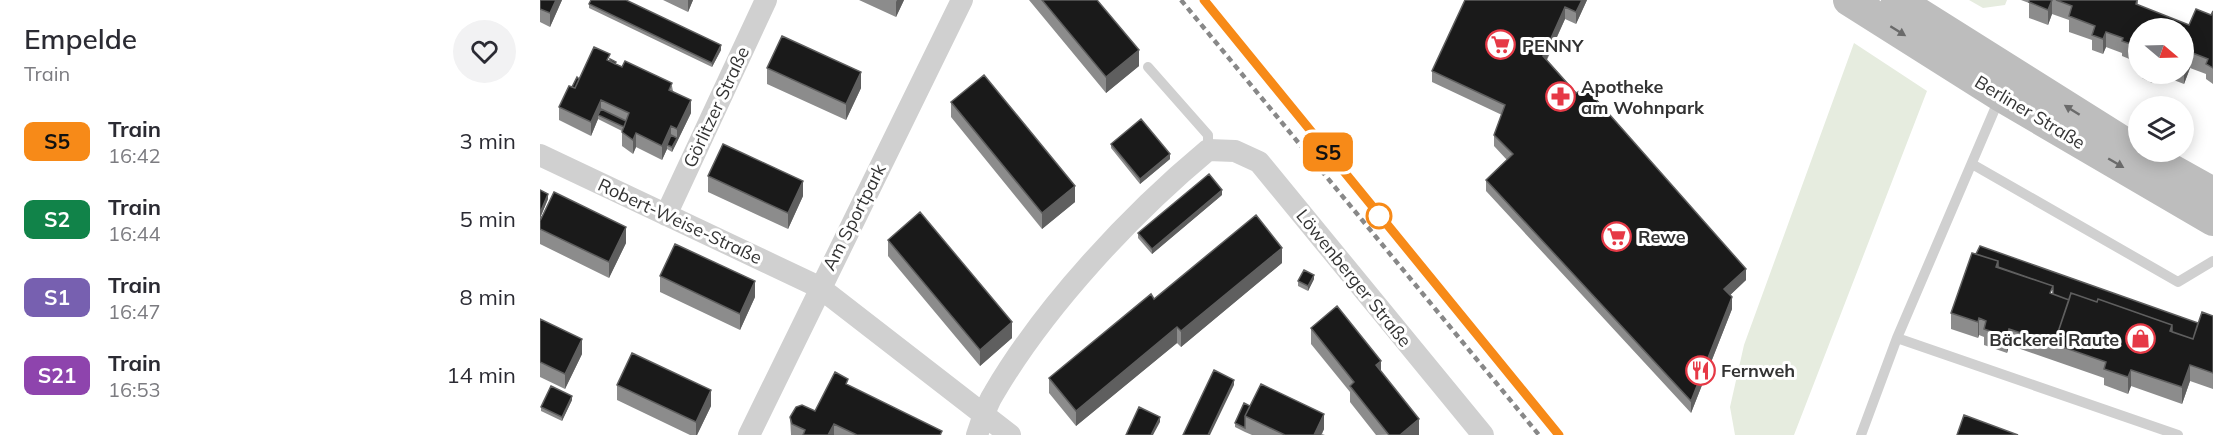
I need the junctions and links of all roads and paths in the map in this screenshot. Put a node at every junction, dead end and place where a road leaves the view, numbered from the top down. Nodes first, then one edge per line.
1 (766, 0) edge
2 (962, 0) edge
3 (1849, 0) edge
4 (1897, 0) edge
5 (1148, 67) dead end
6 (2006, 84) junction
7 (1208, 150) junction
8 (540, 155) edge
9 (1972, 164) junction
10 (2213, 193) edge
11 (666, 215) junction
12 (2213, 220) edge
13 (2213, 261) edge
14 (819, 287) junction
15 (1897, 338) junction
16 (981, 425) edge
17 (749, 435) edge
18 (1010, 435) edge
19 (1483, 435) edge
20 (1861, 435) edge
21 (2178, 435) edge

1 - 11 street, Görlitzer Straße
2 - 14 street, Am Sportpark
3 -> 6 street, Berliner Straße
4 - 6 street, Berliner Straße
5 - 7 lane
6 - 9 lane
10 -> 6 street, Berliner Straße
6 -> 12 street, Berliner Straße
7 - 16 street
7 - 19 street, Löwenberger Straße
8 - 11 street, Robert-Weise-Straße
9 - 13 lane
9 - 15 lane
11 - 14 street, Robert-Weise-Straße
14 - 16 street
14 - 17 street, Am Sportpark
15 - 20 lane
15 - 21 lane
16 - 18 street

